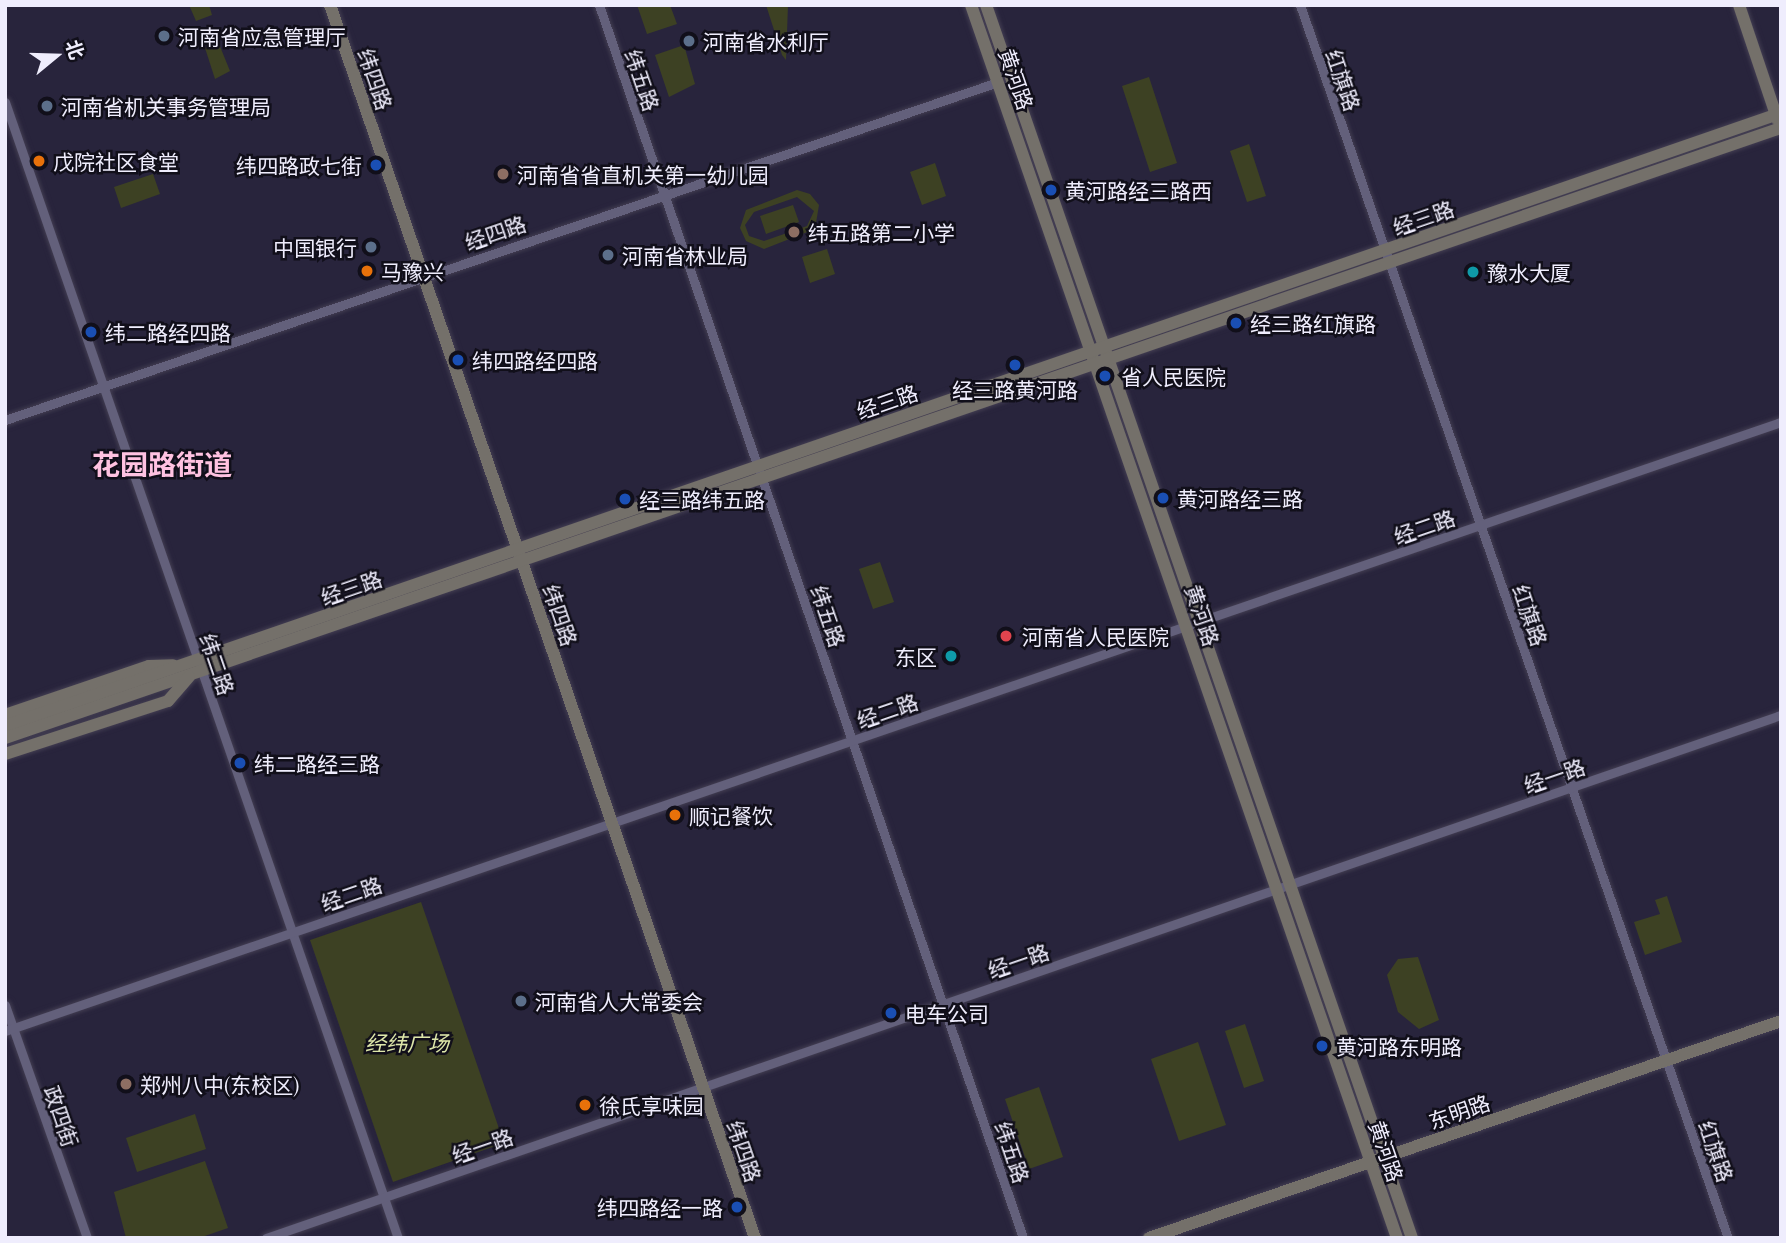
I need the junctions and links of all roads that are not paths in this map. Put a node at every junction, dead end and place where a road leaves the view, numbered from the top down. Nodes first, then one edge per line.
1 (330, 5) edge
2 (599, 5) edge
3 (971, 5) edge
4 (986, 5) edge
5 (1300, 5) edge
6 (1739, 5) edge
7 (998, 82) junction
8 (5, 102) edge
9 (1778, 114) edge
10 (1781, 128) edge
11 (664, 194) junction
12 (1384, 250) junction
13 (1389, 264) junction
14 (423, 275) junction
15 (1104, 346) junction
16 (1091, 351) junction
17 (1109, 360) junction
18 (1096, 365) junction
19 (103, 386) junction
20 (5, 420) edge
21 (1781, 422) edge
22 (758, 465) junction
23 (763, 479) junction
24 (1481, 524) junction
25 (520, 555) junction
26 (1199, 621) junction
27 (1186, 626) junction
28 (194, 668) junction
29 (5, 715) edge
30 (1781, 715) edge
31 (5, 726) edge
32 (5, 738) edge
33 (853, 740) junction
34 (5, 754) edge
35 (1573, 786) junction
36 (612, 822) junction
37 (1290, 884) junction
38 (1277, 889) junction
39 (292, 931) junction
40 (943, 1004) junction
41 (5, 1005) edge
42 (1781, 1021) edge
43 (9, 1029) edge
44 (1667, 1060) junction
45 (703, 1087) junction
46 (1384, 1157) junction
47 (1370, 1162) junction
48 (384, 1197) junction
49 (87, 1238) edge
50 (266, 1238) edge
51 (398, 1238) edge
52 (755, 1238) edge
53 (1023, 1238) edge
54 (1149, 1238) edge
55 (1397, 1238) edge
56 (1412, 1238) edge
57 (1728, 1238) edge

1 - 14 main road, 纬四路
2 - 11 street, 纬五路
3 - 7 main road, 黄河路
4 - 15 main road, 黄河路
5 - 12 street, 红旗路
6 - 9 main road
7 - 11 street, 经四路
7 - 16 main road, 黄河路
8 - 19 street, 纬二路
9 - 10 main road
9 - 12 main road, 经三路
10 - 13 main road, 经三路
11 - 14 street, 经四路
11 - 22 street, 纬五路
12 - 13 street, 红旗路
12 - 15 main road, 经三路
13 - 17 main road, 经三路
13 - 24 street, 红旗路
14 - 19 street, 经四路
14 - 25 main road, 纬四路
15 - 16 main road, 经三路
15 - 17 main road, 黄河路
16 - 18 main road, 黄河路
16 - 22 main road, 经三路
17 - 18 main road, 经三路
17 - 26 main road, 黄河路
18 - 23 main road, 经三路
18 - 27 main road, 黄河路
19 - 20 street, 经四路
19 - 28 street, 纬二路
21 - 24 street, 经二路
22 - 23 street, 纬五路
22 - 25 main road, 经三路
23 - 25 main road, 经三路
23 - 33 street, 纬五路
24 - 26 street, 经二路
24 - 35 street, 红旗路
25 - 28 main road, 经三路
25 - 36 main road, 纬四路
26 - 27 street, 经二路
26 - 37 main road, 黄河路
27 - 33 street, 经二路
27 - 38 main road, 黄河路
28 - 29 main road
28 - 31 main road, 经三路
28 - 32 main road, 经三路
28 - 34 main road
28 - 39 street, 纬二路
30 - 35 street, 经一路
33 - 36 street, 经二路
33 - 40 street, 纬五路
35 - 37 street, 经一路
35 - 44 street, 红旗路
36 - 39 street, 经二路
36 - 45 main road, 纬四路
37 - 38 street, 经一路
37 - 46 main road, 黄河路
38 - 40 street, 经一路
38 - 47 main road, 黄河路
39 - 43 street, 经二路
39 - 48 street, 纬二路
40 - 45 street, 经一路
40 - 53 street, 纬五路
41 - 43 street, 政四街
42 - 44 main road, 东明路
43 - 49 street, 政四街
44 - 46 main road, 东明路
44 - 57 street, 红旗路
45 - 48 street, 经一路
45 - 52 main road, 纬四路
46 - 47 main road, 东明路
46 - 56 main road, 黄河路
47 - 54 main road, 东明路
47 - 55 main road, 黄河路
48 - 50 street, 经一路
48 - 51 street, 纬二路

